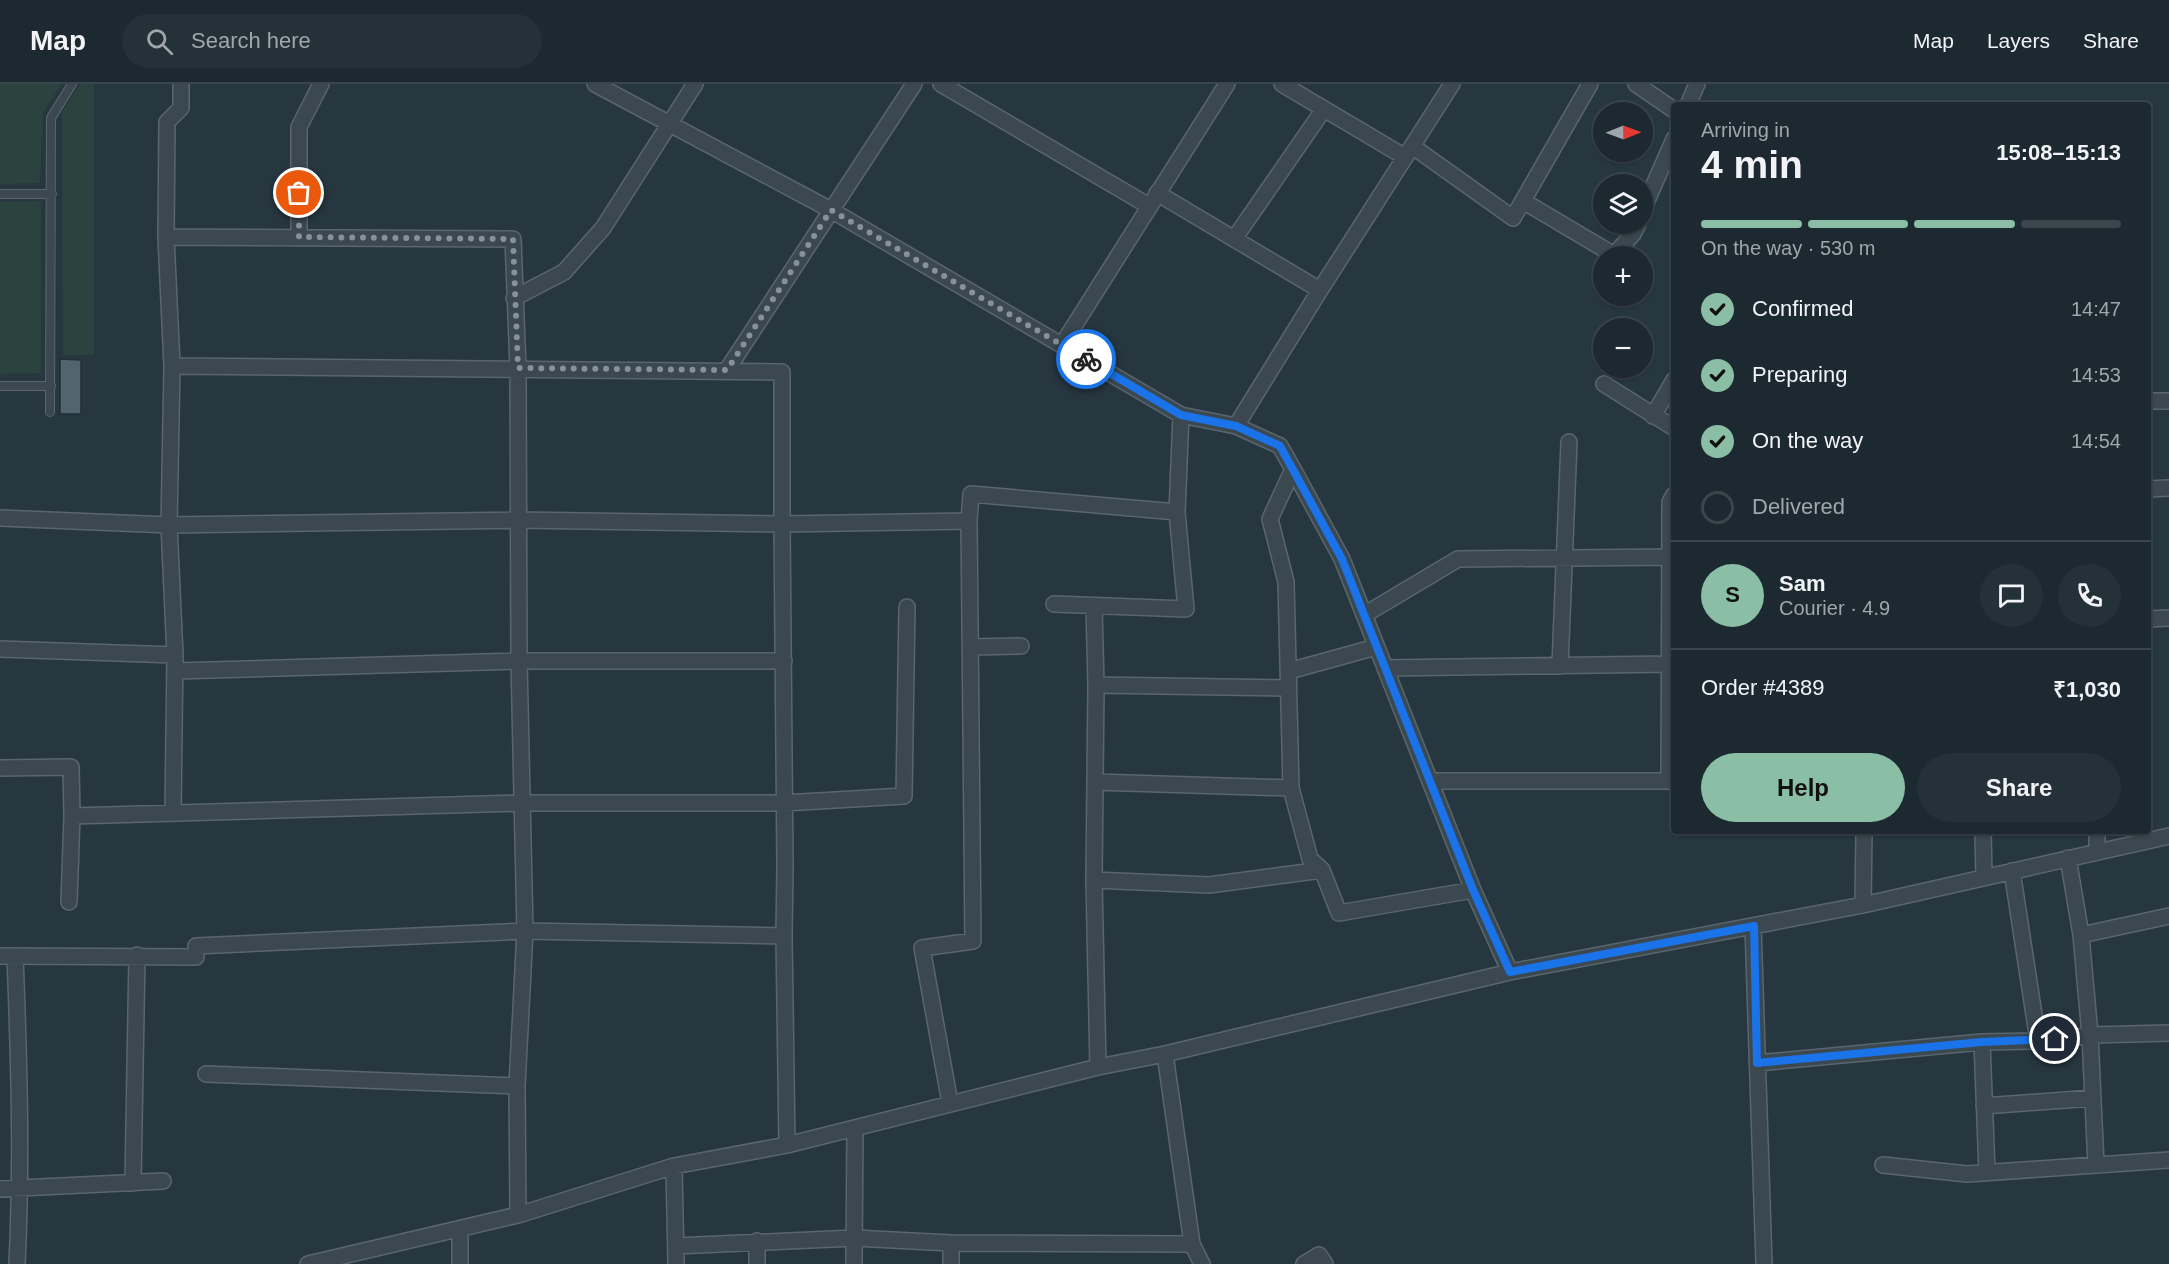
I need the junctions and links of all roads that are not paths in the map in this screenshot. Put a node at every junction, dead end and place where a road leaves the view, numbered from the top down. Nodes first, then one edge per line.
1 (72, 84) edge
2 (181, 84) edge
3 (321, 84) edge
4 (595, 84) edge
5 (695, 84) edge
6 (914, 84) edge
7 (941, 84) edge
8 (1227, 84) edge
9 (1282, 84) edge
10 (1452, 84) edge
11 (1590, 84) edge
12 (1636, 84) edge
13 (1697, 84) edge
14 (1689, 102) edge
15 (1671, 108) edge
16 (1324, 109) junction
17 (669, 124) junction
18 (1671, 146) edge
19 (1409, 151) junction
20 (1653, 187) edge
21 (0, 194) edge
22 (52, 194) junction
23 (1153, 200) junction
24 (1523, 201) junction
25 (831, 210) junction
26 (1633, 234) edge
27 (166, 237) junction
28 (299, 237) junction
29 (1234, 239) junction
30 (1320, 290) junction
31 (514, 297) junction
32 (1062, 345) junction
33 (172, 366) junction
34 (518, 368) junction
35 (727, 370) junction
36 (1604, 384) dead end
37 (1671, 385) edge
38 (0, 386) edge
39 (51, 386) junction
40 (2151, 401) edge
41 (2169, 401) edge
42 (50, 412) dead end
43 (1181, 415) junction
44 (1653, 416) junction
45 (1236, 426) junction
46 (1671, 426) edge
47 (1569, 442) dead end
48 (1293, 469) junction
49 (2169, 488) edge
50 (2151, 489) edge
51 (1671, 500) edge
52 (1177, 513) junction
53 (0, 518) edge
54 (519, 520) junction
55 (969, 521) junction
56 (782, 524) junction
57 (169, 525) junction
58 (1670, 556) junction
59 (1564, 558) junction
60 (1671, 576) edge
61 (1054, 604) dead end
62 (1094, 606) junction
63 (907, 607) dead end
64 (1364, 615) junction
65 (2169, 618) edge
66 (2151, 619) edge
67 (1671, 630) edge
68 (1021, 646) dead end
69 (970, 647) junction
70 (1376, 647) junction
71 (0, 649) edge
72 (519, 661) junction
73 (784, 662) junction
74 (175, 663) junction
75 (1670, 664) junction
76 (1560, 666) junction
77 (1385, 668) junction
78 (1289, 671) junction
79 (1096, 685) junction
80 (1288, 688) junction
81 (1671, 722) edge
82 (0, 768) edge
83 (1430, 781) junction
84 (1671, 781) edge
85 (1095, 782) junction
86 (1292, 788) junction
87 (784, 802) junction
88 (522, 803) junction
89 (174, 812) junction
90 (72, 816) junction
91 (1864, 834) edge
92 (1983, 834) edge
93 (2097, 834) edge
94 (2169, 836) edge
95 (2097, 852) junction
96 (2067, 858) junction
97 (1322, 870) junction
98 (2012, 871) junction
99 (1984, 877) junction
100 (1094, 880) junction
101 (1473, 890) junction
102 (69, 902) dead end
103 (1863, 905) junction
104 (2169, 916) edge
105 (1754, 926) junction
106 (525, 931) junction
107 (2081, 935) junction
108 (784, 936) junction
109 (8, 956) edge
110 (136, 956) junction
111 (1510, 972) junction
112 (2169, 1033) edge
113 (2090, 1035) junction
114 (2038, 1041) junction
115 (1982, 1042) junction
116 (1164, 1054) junction
117 (1757, 1063) junction
118 (1098, 1067) junction
119 (206, 1074) dead end
120 (518, 1086) junction
121 (2093, 1098) junction
122 (950, 1103) junction
123 (1984, 1106) junction
124 (855, 1128) junction
125 (787, 1145) junction
126 (2169, 1160) edge
127 (2096, 1165) junction
128 (674, 1166) junction
129 (1883, 1166) dead end
130 (1987, 1172) junction
131 (163, 1181) dead end
132 (133, 1183) junction
133 (21, 1188) junction
134 (0, 1189) edge
135 (518, 1215) junction
136 (460, 1229) junction
137 (854, 1238) junction
138 (757, 1241) junction
139 (951, 1243) junction
140 (1192, 1244) junction
141 (676, 1246) junction
142 (340, 1260) edge
143 (17, 1264) edge
144 (308, 1264) edge
145 (460, 1264) edge
146 (676, 1264) edge
147 (757, 1264) edge
148 (854, 1264) edge
149 (951, 1264) edge
150 (1202, 1264) edge
151 (1304, 1264) edge
152 (1324, 1264) edge
153 (1764, 1264) edge

1 - 22 lane
2 - 27 street
3 - 28 street
4 - 17 street
5 - 17 street
6 - 25 street
7 - 23 street
8 - 23 street
9 - 16 street
10 - 19 street
11 - 24 street
12 - 15 street
13 - 14 street
16 - 19 street
16 - 29 street
17 - 25 street
17 - 31 street
18 - 20 street
19 - 24 street
19 - 30 street
21 - 22 lane
22 - 39 lane
23 - 29 street
23 - 32 street
24 - 26 street
25 - 32 street
25 - 35 street
27 - 28 street
27 - 33 street
28 - 31 street
29 - 30 street
30 - 45 street
31 - 34 street
32 - 43 street
33 - 34 street
33 - 57 street
34 - 35 street
34 - 54 street
35 - 56 street
36 - 44 street
37 - 44 street
38 - 39 lane
39 - 42 lane
40 - 41 street
43 - 45 street
43 - 52 street
44 - 46 street
45 - 48 street
47 - 59 street
48 - 64 street
48 - 78 street
49 - 50 street
51 - 58 street
52 - 55 street
52 - 62 street
53 - 57 street
54 - 56 street
54 - 57 street
54 - 72 street
55 - 56 street
55 - 69 street
56 - 73 street
57 - 74 street
58 - 59 street
58 - 60 street
59 - 64 street
59 - 76 street
61 - 62 street
62 - 79 street
63 - 87 street
64 - 70 street
65 - 66 street
67 - 75 street
68 - 69 street
69 - 122 street
70 - 77 street
70 - 78 street
71 - 74 street
72 - 73 street
72 - 74 street
72 - 88 street
73 - 87 street
74 - 89 street
75 - 76 street
75 - 81 street
76 - 77 street
77 - 83 street
78 - 80 street
79 - 80 street
79 - 85 street
80 - 86 street
82 - 90 street
83 - 84 street
83 - 101 street
85 - 86 street
85 - 100 street
86 - 97 street
87 - 88 street
87 - 108 street
88 - 89 street
88 - 106 street
89 - 90 street
90 - 102 street
91 - 103 street
92 - 99 street
93 - 95 street
94 - 95 street
95 - 96 street
96 - 98 street
96 - 107 street
97 - 100 street
97 - 101 street
98 - 99 street
98 - 114 street
99 - 103 street
100 - 118 street
101 - 111 street
103 - 105 street
104 - 107 street
105 - 111 street
105 - 117 street
106 - 108 street
106 - 110 street
106 - 120 street
107 - 113 street
108 - 125 street
109 - 110 street
109 - 133 street
110 - 132 street
111 - 116 street
112 - 113 street
113 - 114 street
113 - 121 street
114 - 115 street
115 - 117 street
115 - 123 street
116 - 118 street
116 - 140 street
117 - 153 street
118 - 122 street
119 - 120 street
120 - 135 street
121 - 123 street
121 - 127 street
122 - 124 street
123 - 130 street
124 - 125 street
124 - 137 street
125 - 128 street
126 - 127 street
127 - 130 street
128 - 135 street
128 - 141 street
129 - 130 street
131 - 132 street
132 - 133 street
133 - 134 street
133 - 143 street
135 - 136 street
136 - 142 street
136 - 145 street
137 - 138 street
137 - 139 street
137 - 148 street
138 - 141 street
138 - 147 street
139 - 140 street
139 - 149 street
140 - 150 street
141 - 146 street
142 - 144 street
151 - 152 street

